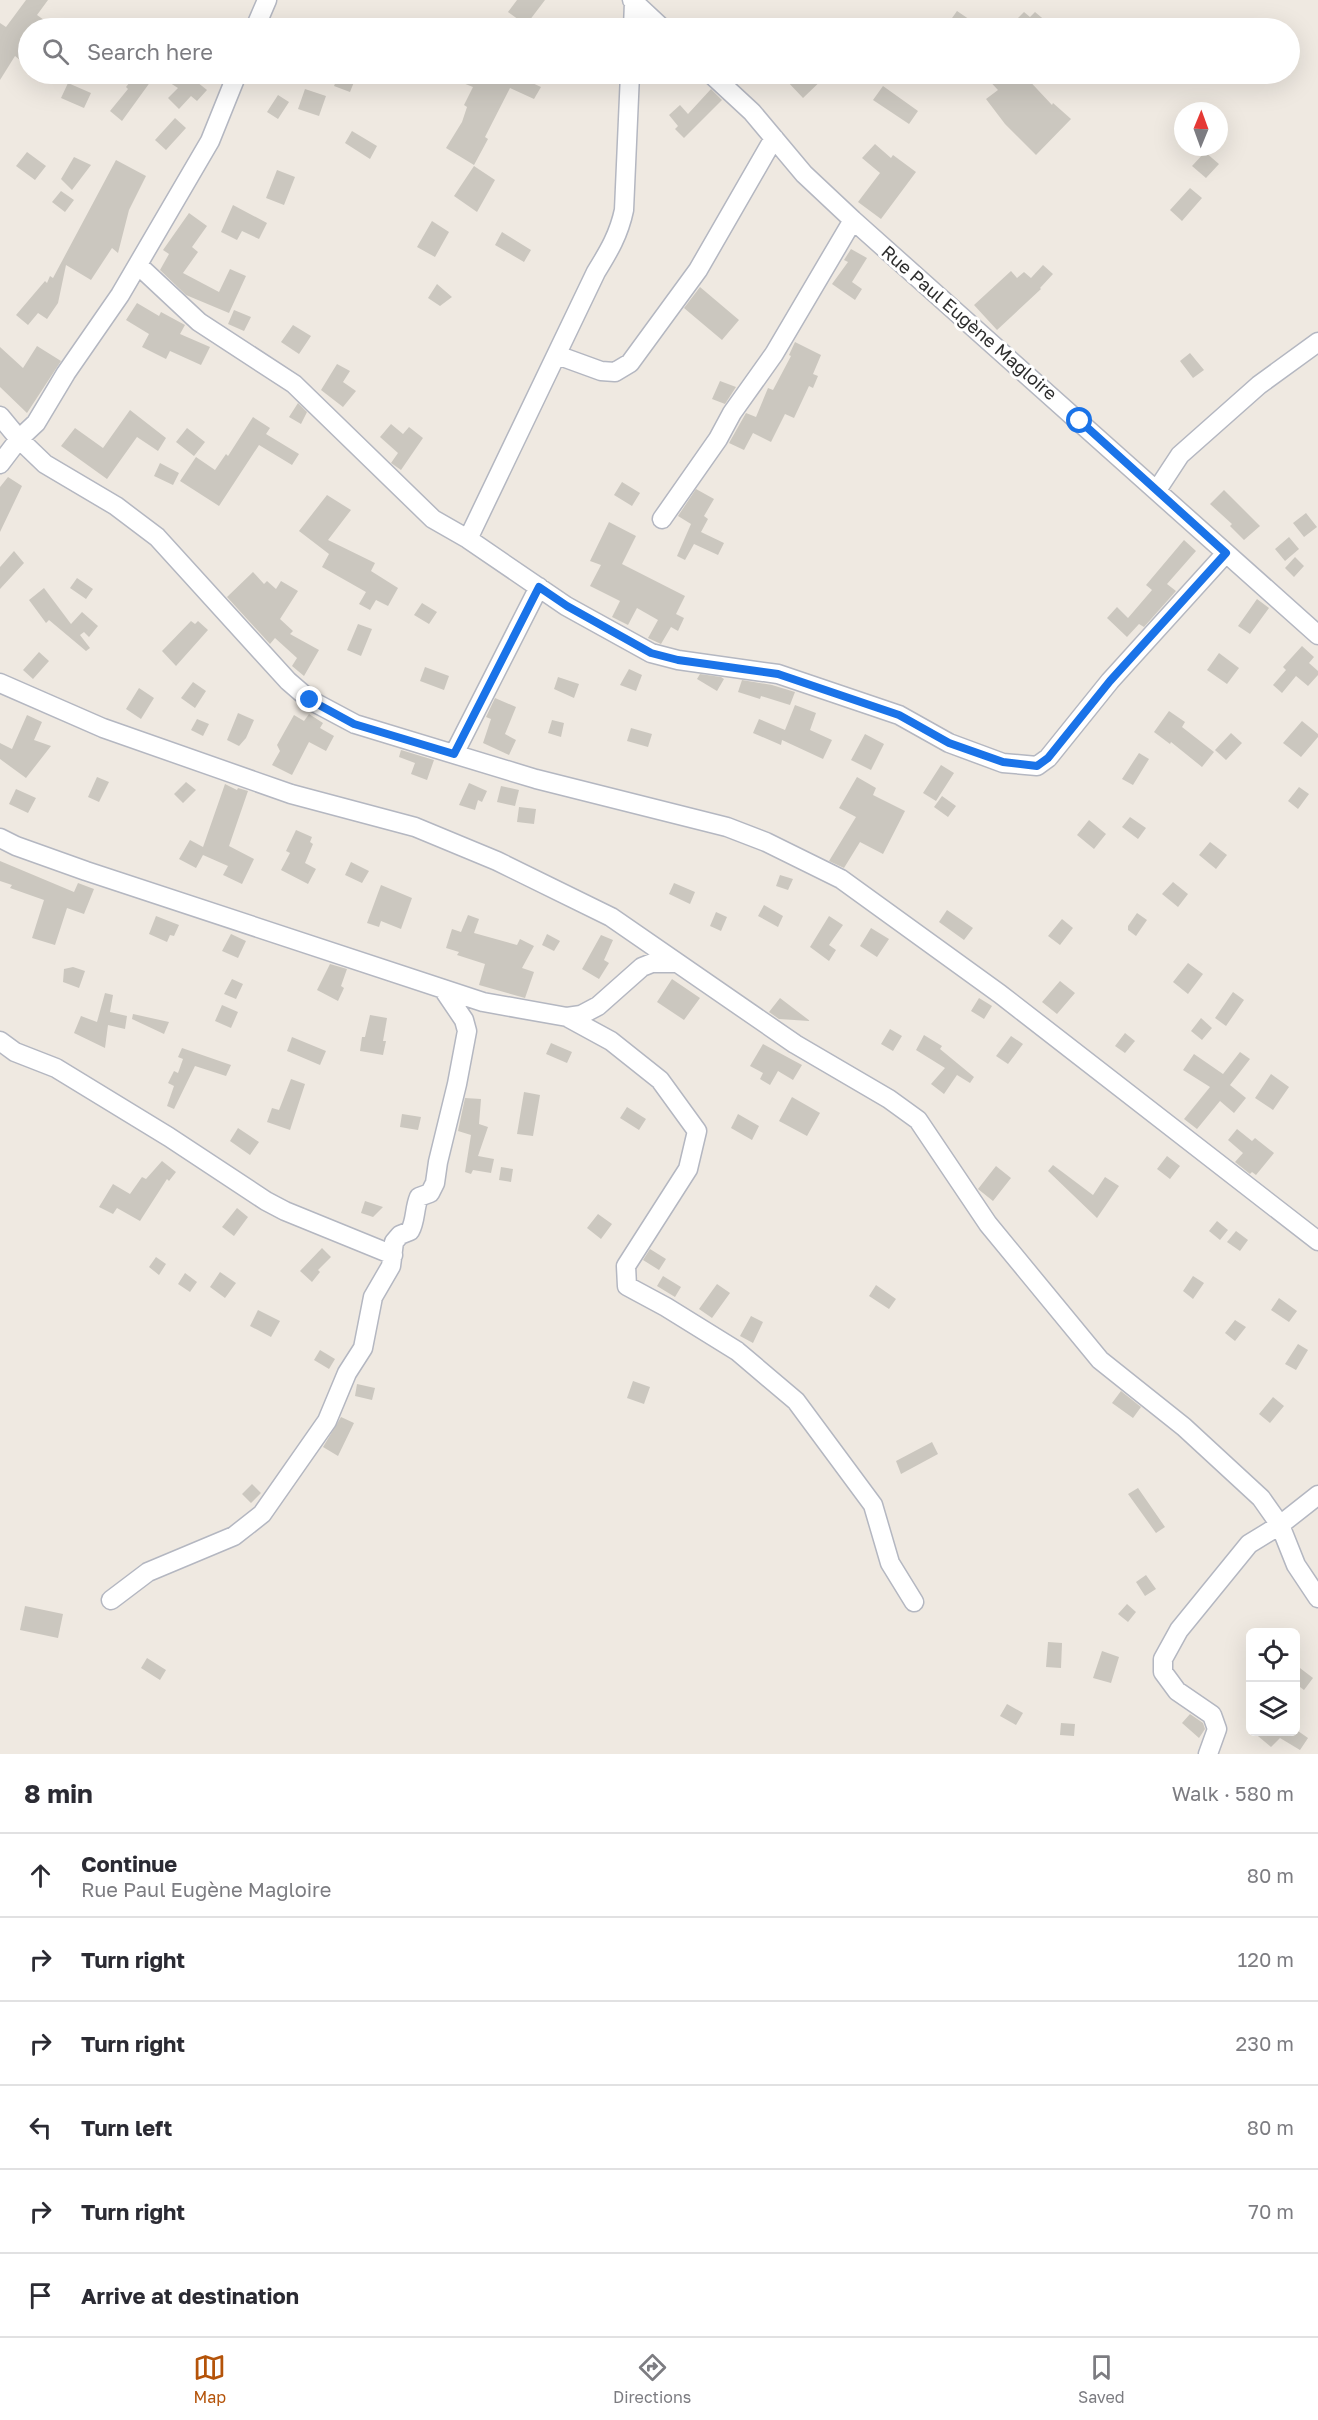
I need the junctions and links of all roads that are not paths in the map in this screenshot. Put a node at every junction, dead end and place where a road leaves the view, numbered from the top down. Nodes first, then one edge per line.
1 (267, 0) edge
2 (633, 1) edge
3 (259, 18) edge
4 (633, 18) edge
5 (651, 18) edge
6 (233, 84) edge
7 (630, 84) edge
8 (722, 84) edge
9 (774, 138) junction
10 (854, 220) junction
11 (138, 265) junction
12 (1318, 342) edge
13 (557, 355) junction
14 (0, 416) edge
15 (19, 440) junction
16 (0, 464) edge
17 (1157, 490) junction
18 (662, 519) dead end
19 (468, 538) junction
20 (1226, 553) junction
21 (539, 587) junction
22 (1318, 635) edge
23 (0, 683) edge
24 (454, 754) junction
25 (0, 838) edge
26 (676, 963) junction
27 (443, 989) junction
28 (567, 1017) junction
29 (0, 1041) edge
30 (1318, 1241) edge
31 (393, 1255) junction
32 (1318, 1495) edge
33 (1280, 1525) junction
34 (1318, 1598) edge
35 (111, 1600) dead end
36 (914, 1602) dead end
37 (1208, 1754) edge

1 - 3 street
2 - 4 street
2 - 5 street
6 - 11 street
7 - 13 street
8 - 9 street, Rue Paul Eugène Magloire
9 - 10 street, Rue Paul Eugène Magloire
9 - 13 street
10 - 17 street, Rue Paul Eugène Magloire
10 - 18 street
11 - 15 street
11 - 19 street
12 - 17 street
13 - 19 street
14 - 15 street
15 - 16 street
15 - 24 street
17 - 20 street, Rue Paul Eugène Magloire
19 - 21 street
20 - 21 street
20 - 22 street, Rue Paul Eugène Magloire
21 - 24 street
23 - 26 street
24 - 30 street
25 - 27 street
26 - 28 street
26 - 33 street
27 - 28 street
27 - 31 street
28 - 36 street
29 - 31 street
31 - 35 street
32 - 33 street
33 - 34 street
33 - 37 street

